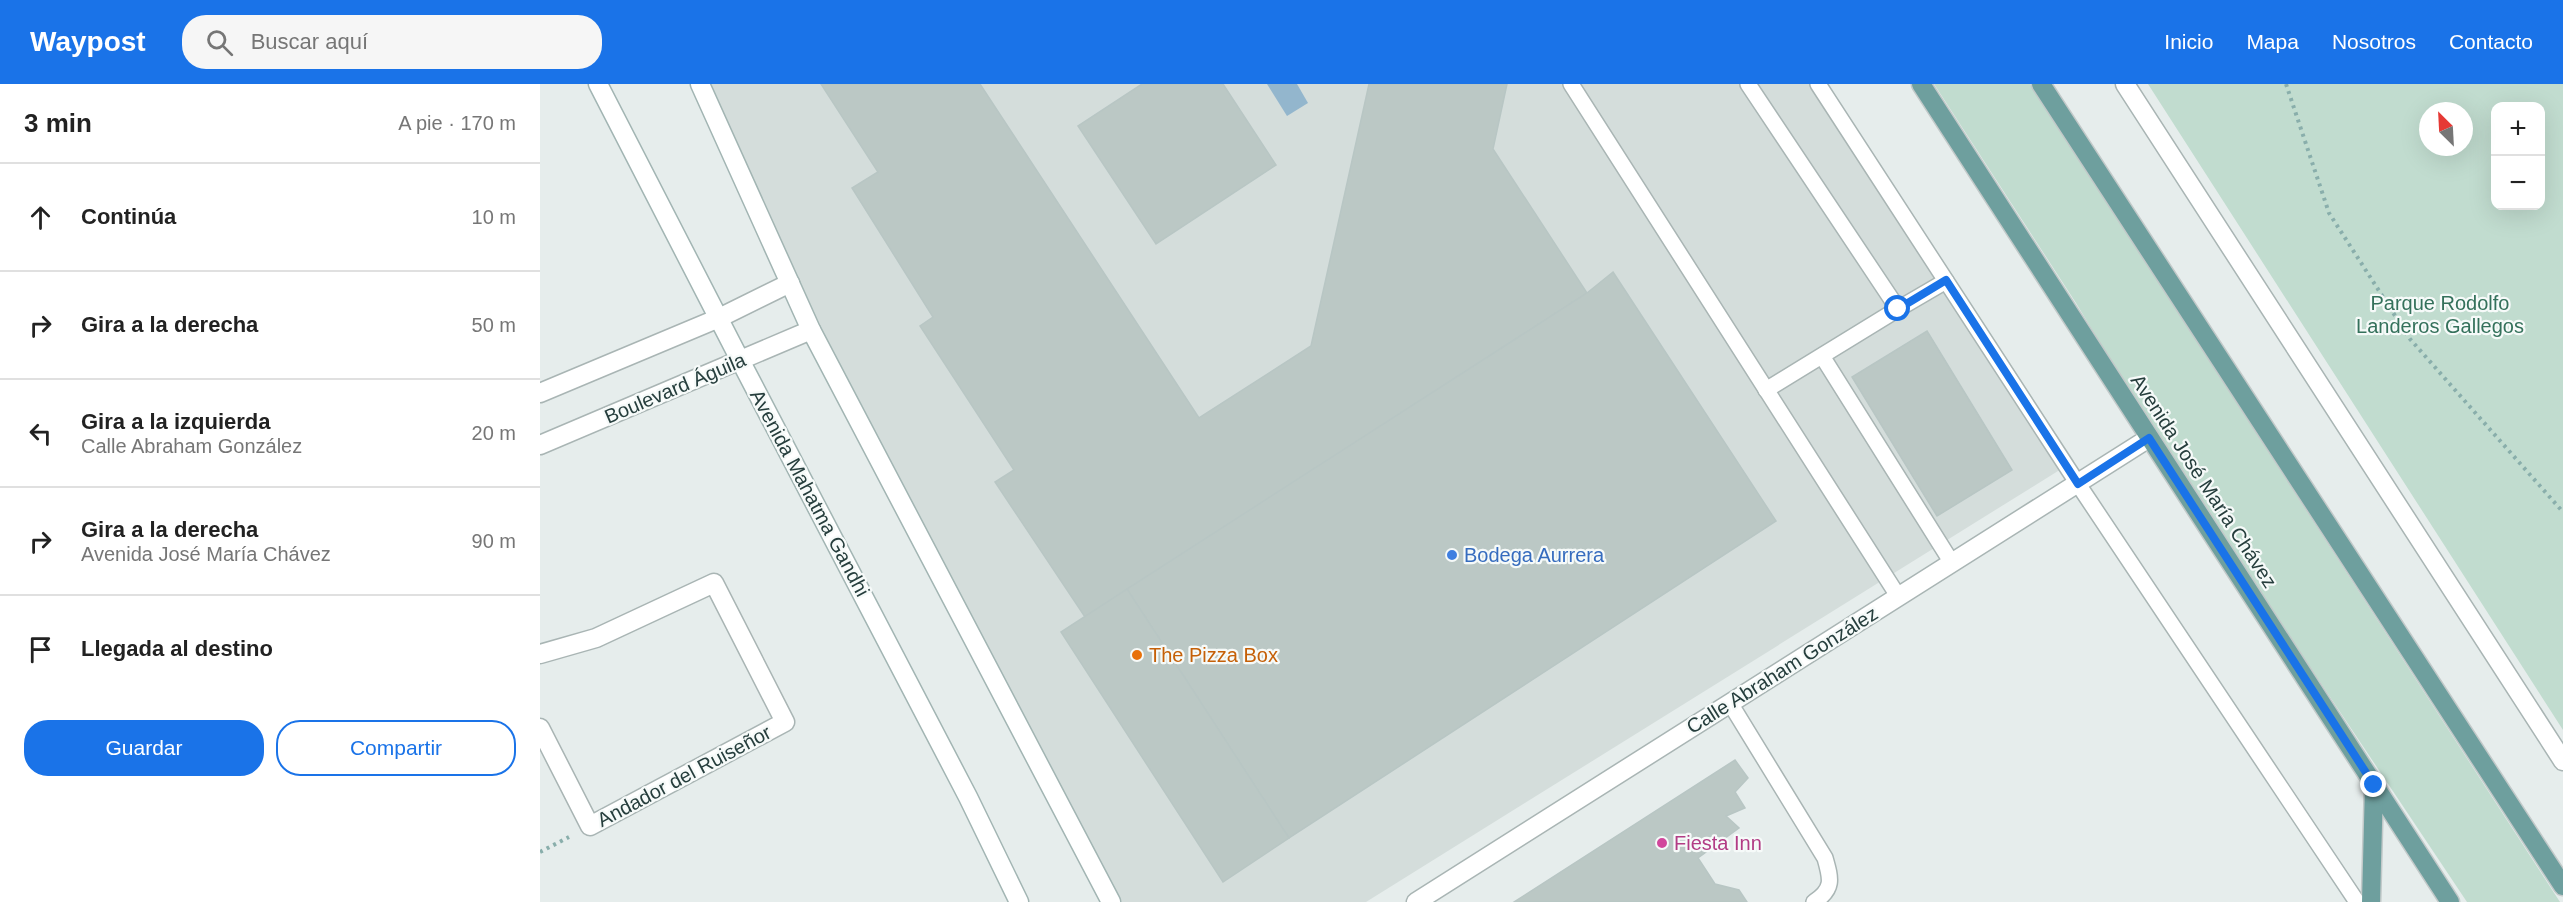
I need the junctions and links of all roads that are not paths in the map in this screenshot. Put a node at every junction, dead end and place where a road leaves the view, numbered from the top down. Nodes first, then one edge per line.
1 (598, 84) edge
2 (700, 84) edge
3 (1571, 84) edge
4 (1748, 84) edge
5 (1818, 84) edge
6 (1921, 84) edge
7 (2125, 84) edge
8 (2046, 88) edge
9 (1946, 280) junction
10 (790, 283) junction
11 (1898, 309) junction
12 (719, 318) junction
13 (811, 330) junction
14 (1822, 356) junction
15 (740, 360) junction
16 (1767, 390) junction
17 (540, 393) edge
18 (2149, 438) junction
19 (540, 446) edge
20 (2078, 484) junction
21 (1952, 563) junction
22 (1898, 596) junction
23 (540, 654) edge
24 (1730, 703) junction
25 (540, 728) edge
26 (2563, 761) edge
27 (2374, 785) junction
28 (2563, 886) edge
29 (1019, 902) edge
30 (1111, 902) edge
31 (1416, 902) edge
32 (1814, 902) edge
33 (2357, 902) edge
34 (2371, 902) edge
35 (2450, 902) edge

1 - 12 street, Avenida Mahatma Gandhi
2 - 10 street
3 - 16 lane
4 - 11 lane
5 - 9 lane
6 - 18 main road, Avenida José María Chávez
7 - 26 street
8 - 28 main road
9 - 11 lane
9 - 20 lane
10 - 12 street
10 - 13 street
11 - 14 lane
12 - 15 street, Avenida Mahatma Gandhi
12 - 17 street
13 - 15 street, Boulevard Águila
13 - 30 street
14 - 16 lane
14 - 21 lane
15 - 19 street, Boulevard Águila
15 - 29 street, Avenida Mahatma Gandhi
16 - 22 lane
18 - 20 street, Calle Abraham González
18 - 27 main road, Avenida José María Chávez
20 - 21 street, Calle Abraham González
20 - 33 lane
21 - 22 street, Calle Abraham González
22 - 24 street, Calle Abraham González
23 - 25 street, Andador del Ruiseñor
24 - 31 street, Calle Abraham González
24 - 32 lane
27 - 34 main road
27 - 35 main road, Avenida José María Chávez

